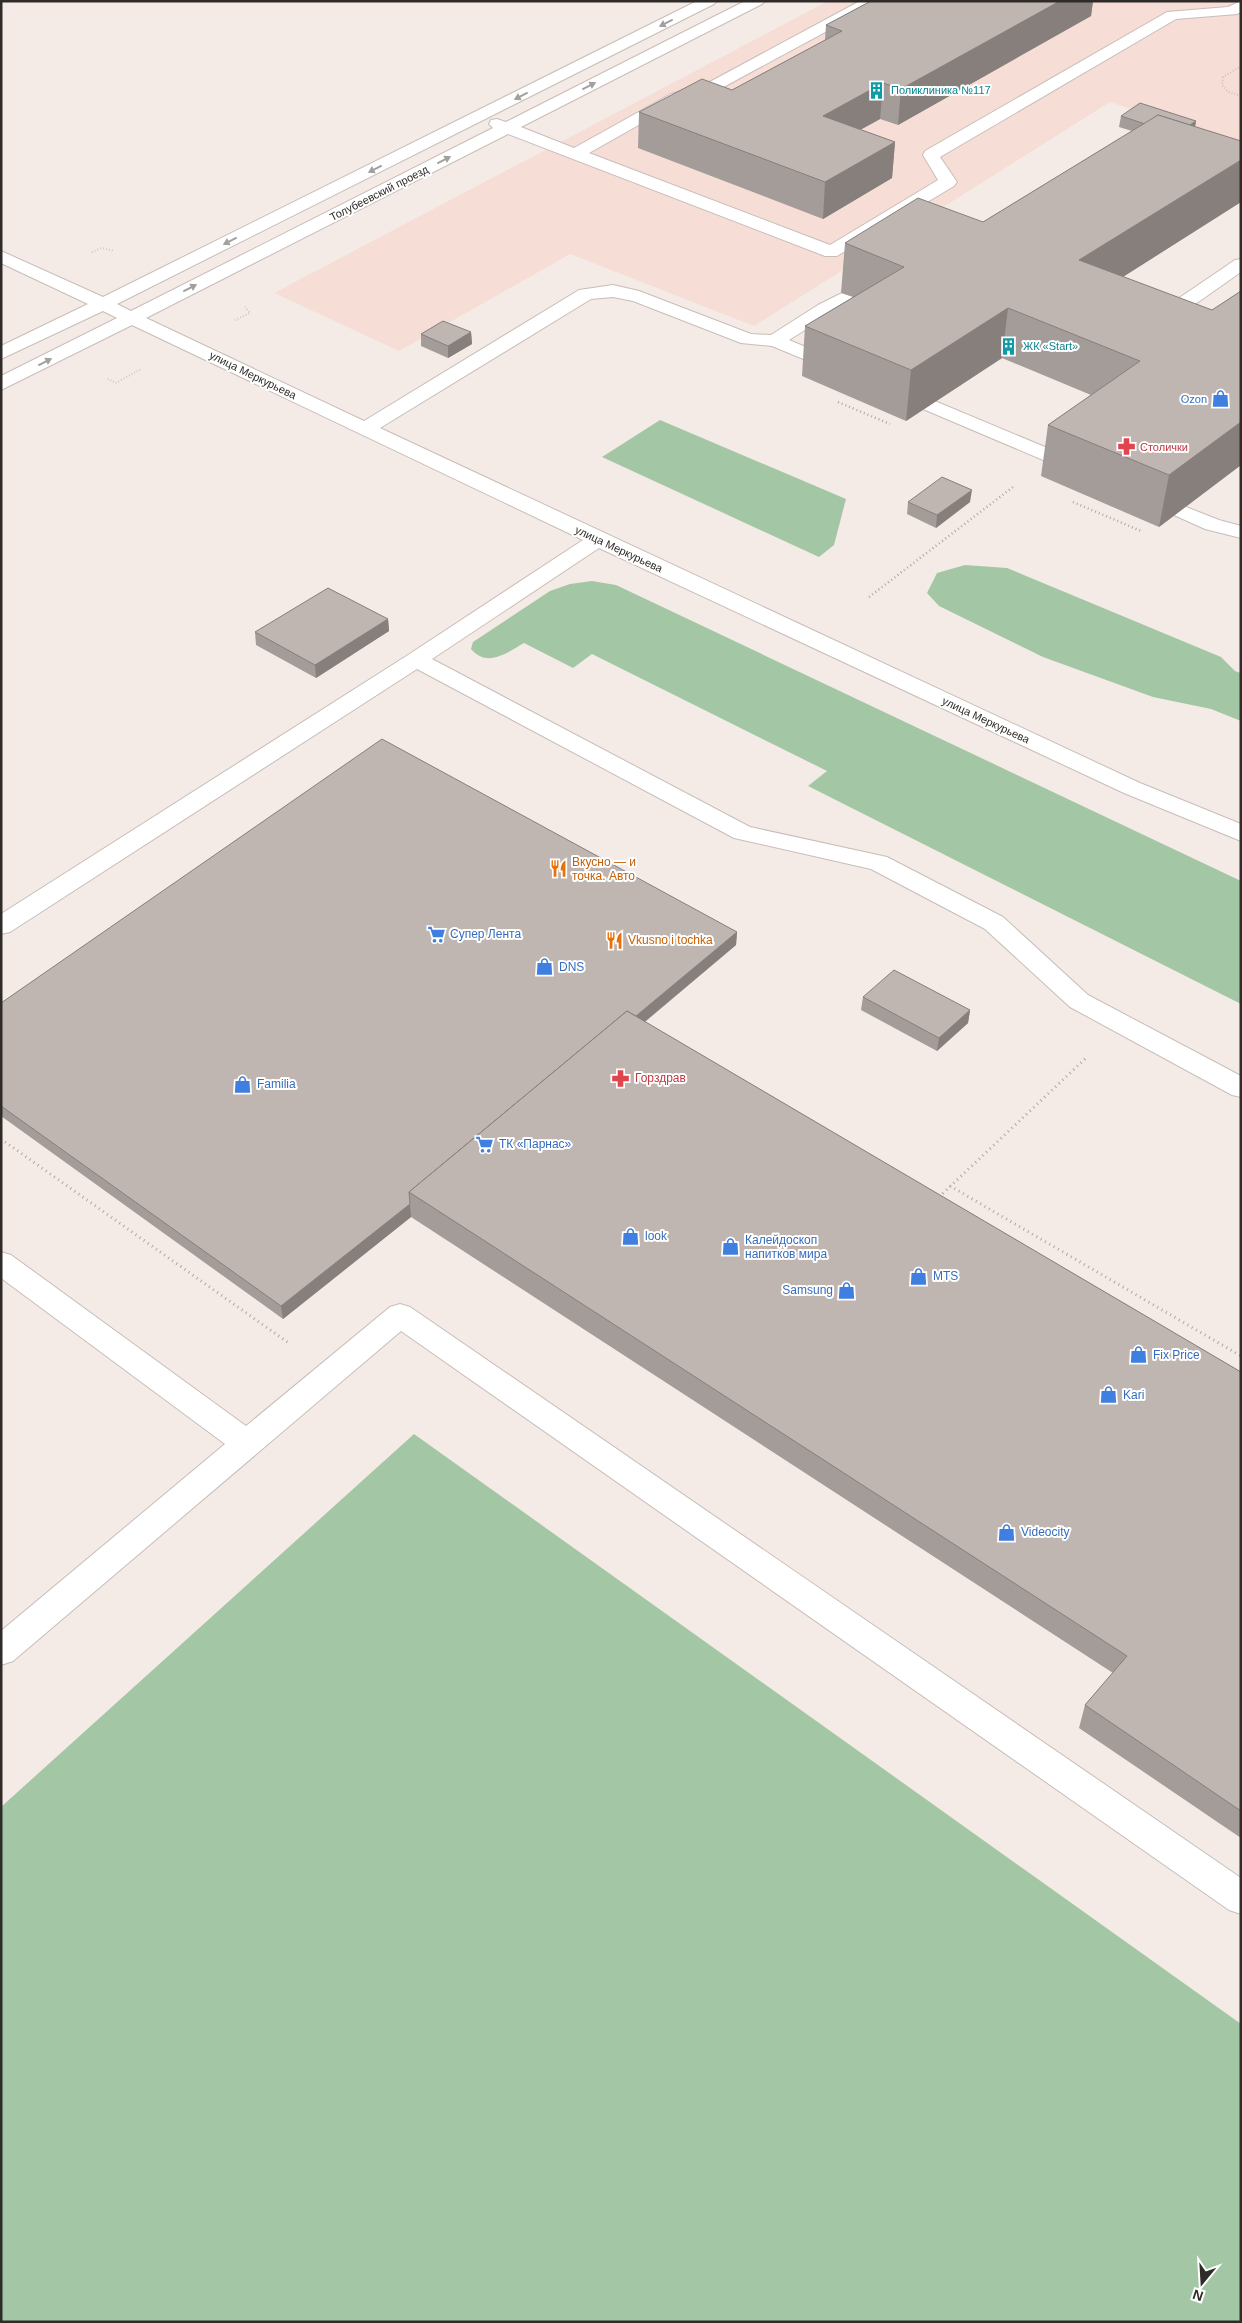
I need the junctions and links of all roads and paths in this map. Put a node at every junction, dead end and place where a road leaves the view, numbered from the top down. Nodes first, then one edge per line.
1 (709, 1) edge
2 (758, 1) edge
3 (872, 1) edge
4 (1241, 5) edge
5 (1241, 66) edge
6 (1241, 96) edge
7 (478, 117) junction
8 (507, 128) junction
9 (575, 154) junction
10 (1, 256) edge
11 (1241, 264) edge
12 (851, 296) edge
13 (103, 303) junction
14 (1167, 315) edge
15 (132, 317) junction
16 (774, 341) junction
17 (1, 353) edge
18 (825, 362) edge
19 (145, 367) dead end
20 (116, 383) dead end
21 (1, 384) edge
22 (831, 400) edge
23 (930, 405) edge
24 (895, 427) edge
25 (364, 429) junction
26 (1062, 461) edge
27 (1014, 486) dead end
28 (1068, 500) dead end
29 (1181, 511) edge
30 (1142, 531) dead end
31 (1241, 532) edge
32 (598, 539) junction
33 (869, 597) dead end
34 (416, 660) junction
35 (1241, 833) edge
36 (1, 926) edge
37 (1122, 1024) junction
38 (1241, 1088) edge
39 (1, 1139) edge
40 (950, 1186) junction
41 (937, 1199) edge
42 (1, 1263) edge
43 (1241, 1356) edge
44 (331, 1373) junction
45 (247, 1443) junction
46 (1, 1651) edge
47 (1241, 1898) edge

1 -> 7 street, Толубеевский проезд
8 -> 2 street, Толубеевский проезд
3 - 9 street
4 - 9 street
5 - 6 path
7 - 8 street
7 -> 13 street, Толубеевский проезд
8 - 9 street
15 -> 8 street, Толубеевский проезд
10 - 13 street, улица Меркурьева
11 - 14 street
12 - 16 street
13 - 15 street, улица Меркурьева
13 - 17 street, Толубеевский проезд
21 -> 15 street, Толубеевский проезд
15 - 25 street, улица Меркурьева
16 - 18 street
16 - 25 street
19 - 20 path
22 - 24 path
23 - 26 street
25 - 32 street, улица Меркурьева
27 - 33 path
28 - 30 path
29 - 31 street
32 - 34 street
32 - 35 street, улица Меркурьева
34 - 36 street
34 - 37 street
37 - 38 street
37 - 40 path
39 - 44 path
40 - 41 path
40 - 43 path
42 - 45 street
44 - 45 street
44 - 47 street
45 - 46 street

